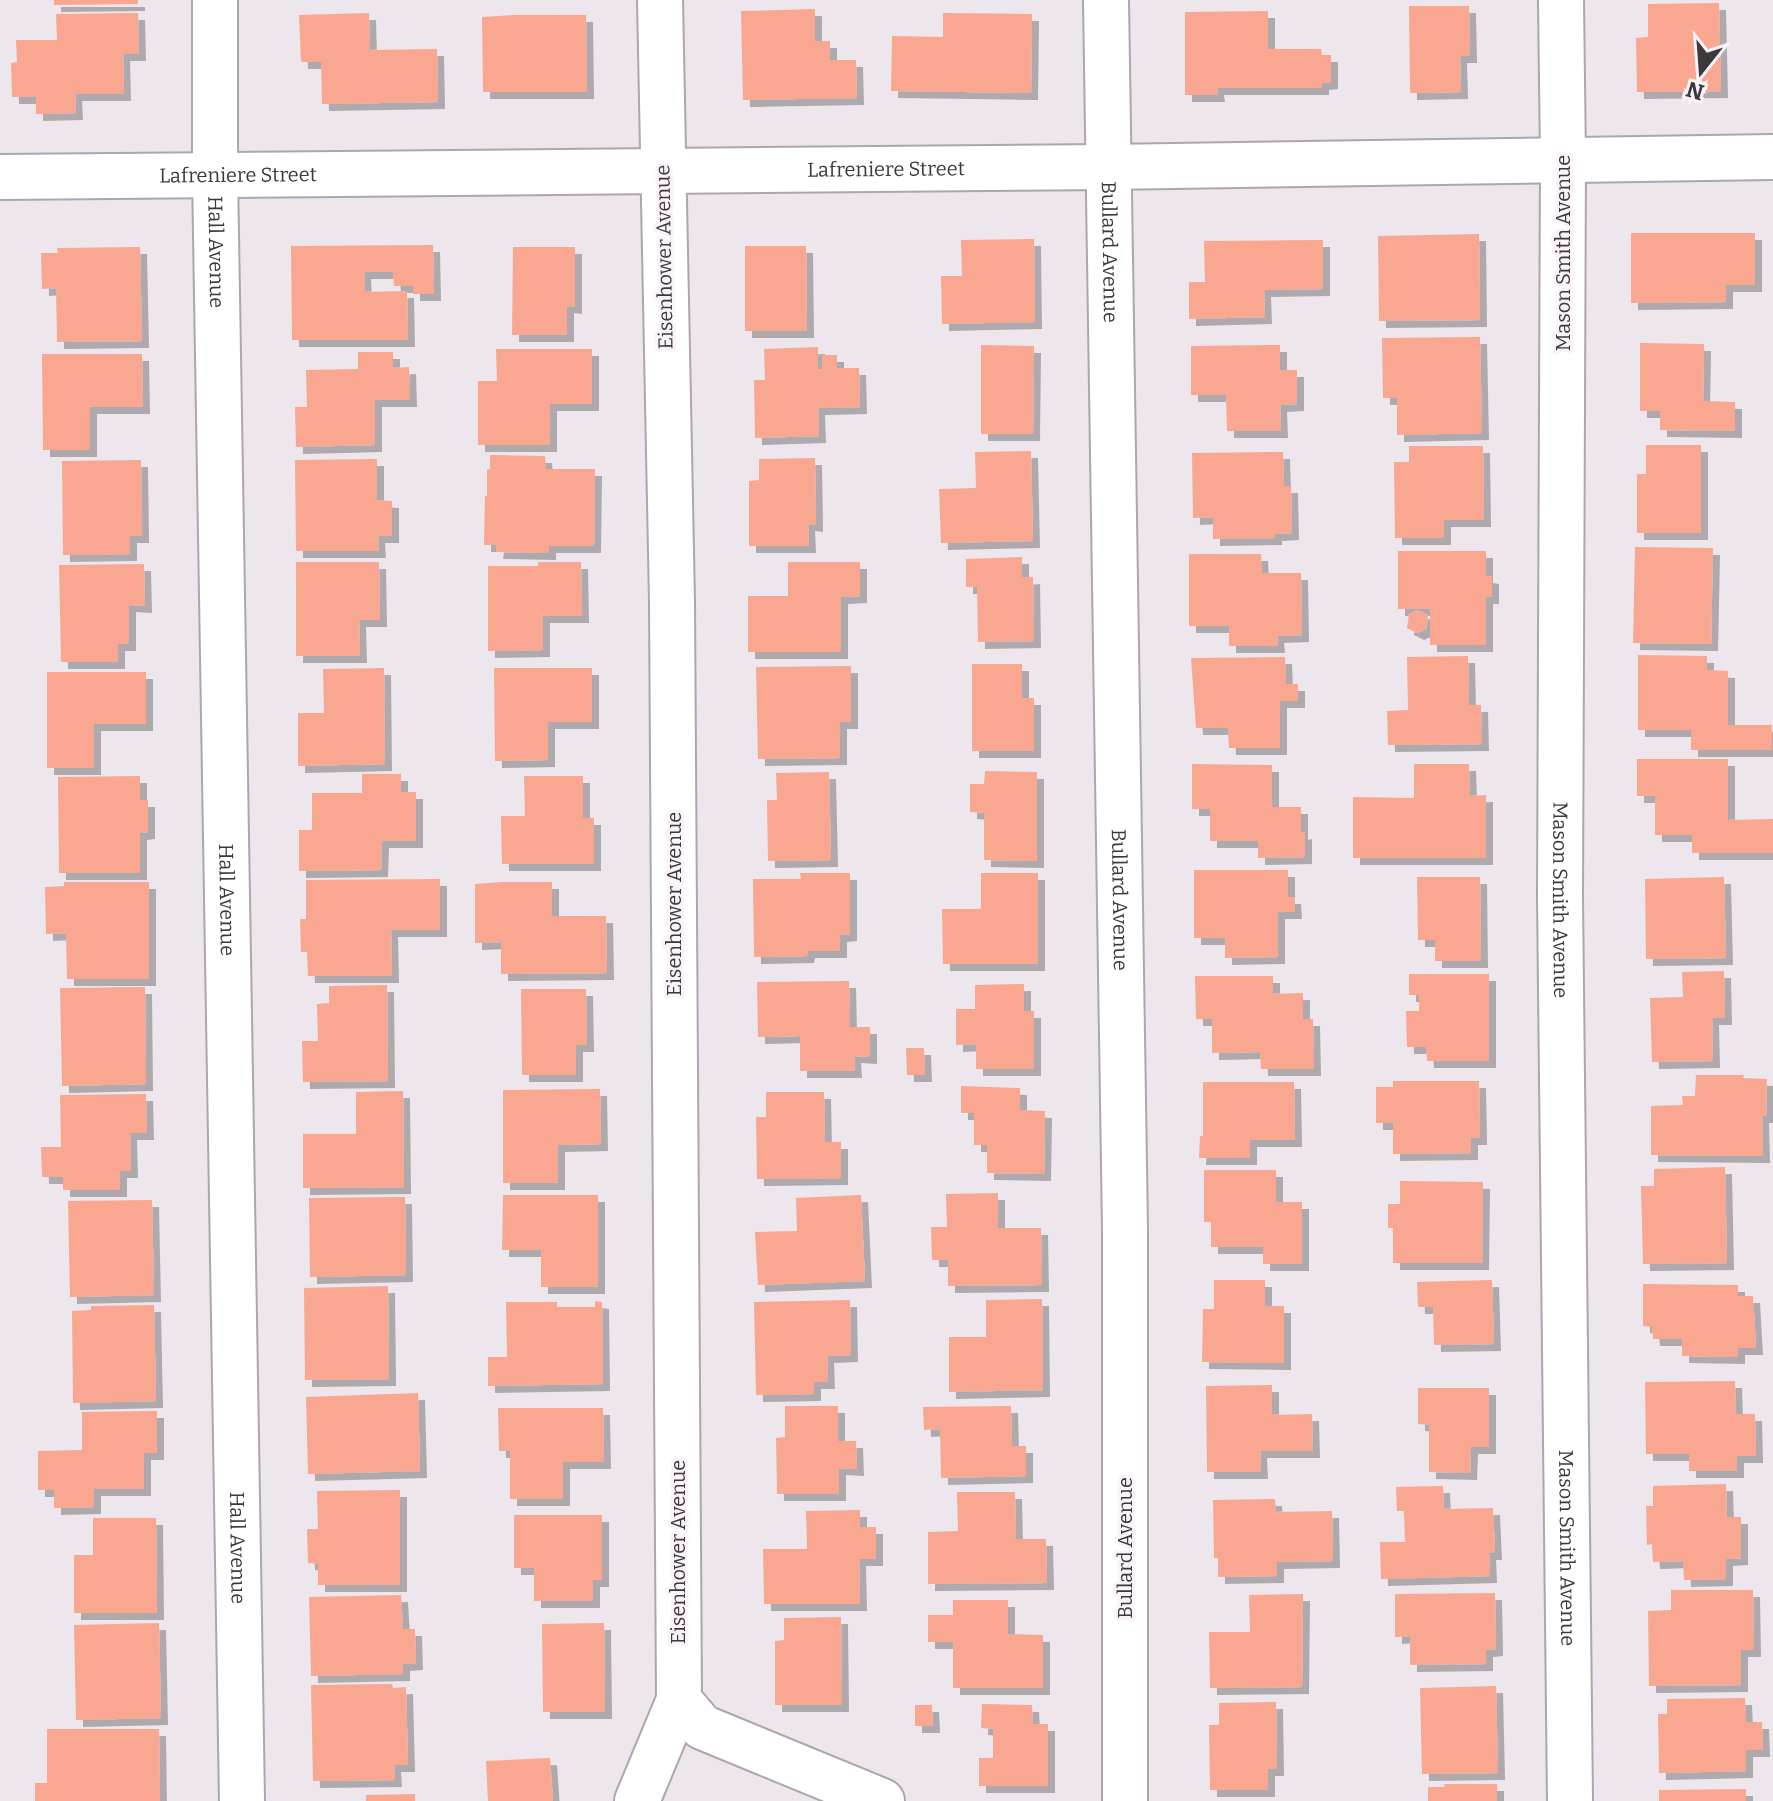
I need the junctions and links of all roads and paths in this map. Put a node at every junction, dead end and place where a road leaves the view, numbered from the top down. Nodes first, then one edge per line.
1 (215, 0) edge
2 (660, 0) edge
3 (1106, 0) edge
4 (1561, 0) edge
5 (1773, 157) edge
6 (1563, 160) junction
7 (1107, 167) junction
8 (662, 169) junction
9 (215, 174) junction
10 (0, 177) edge
11 (679, 1700) junction
12 (242, 1801) edge
13 (637, 1801) edge
14 (882, 1801) edge
15 (1125, 1801) edge
16 (1570, 1801) edge

1 - 9 street, Hall Avenue
2 - 8 street, Eisenhower Avenue
3 - 7 street, Bullard Avenue
4 - 6 street, Mason Smith Avenue
5 - 6 street, Lafreniere Street
6 - 7 street, Lafreniere Street
6 - 16 street, Mason Smith Avenue
7 - 8 street, Lafreniere Street
7 - 15 street, Bullard Avenue
8 - 9 street, Lafreniere Street
8 - 11 street, Eisenhower Avenue
9 - 10 street, Lafreniere Street
9 - 12 street, Hall Avenue
11 - 13 street, Eisenhower Avenue
11 - 14 street

